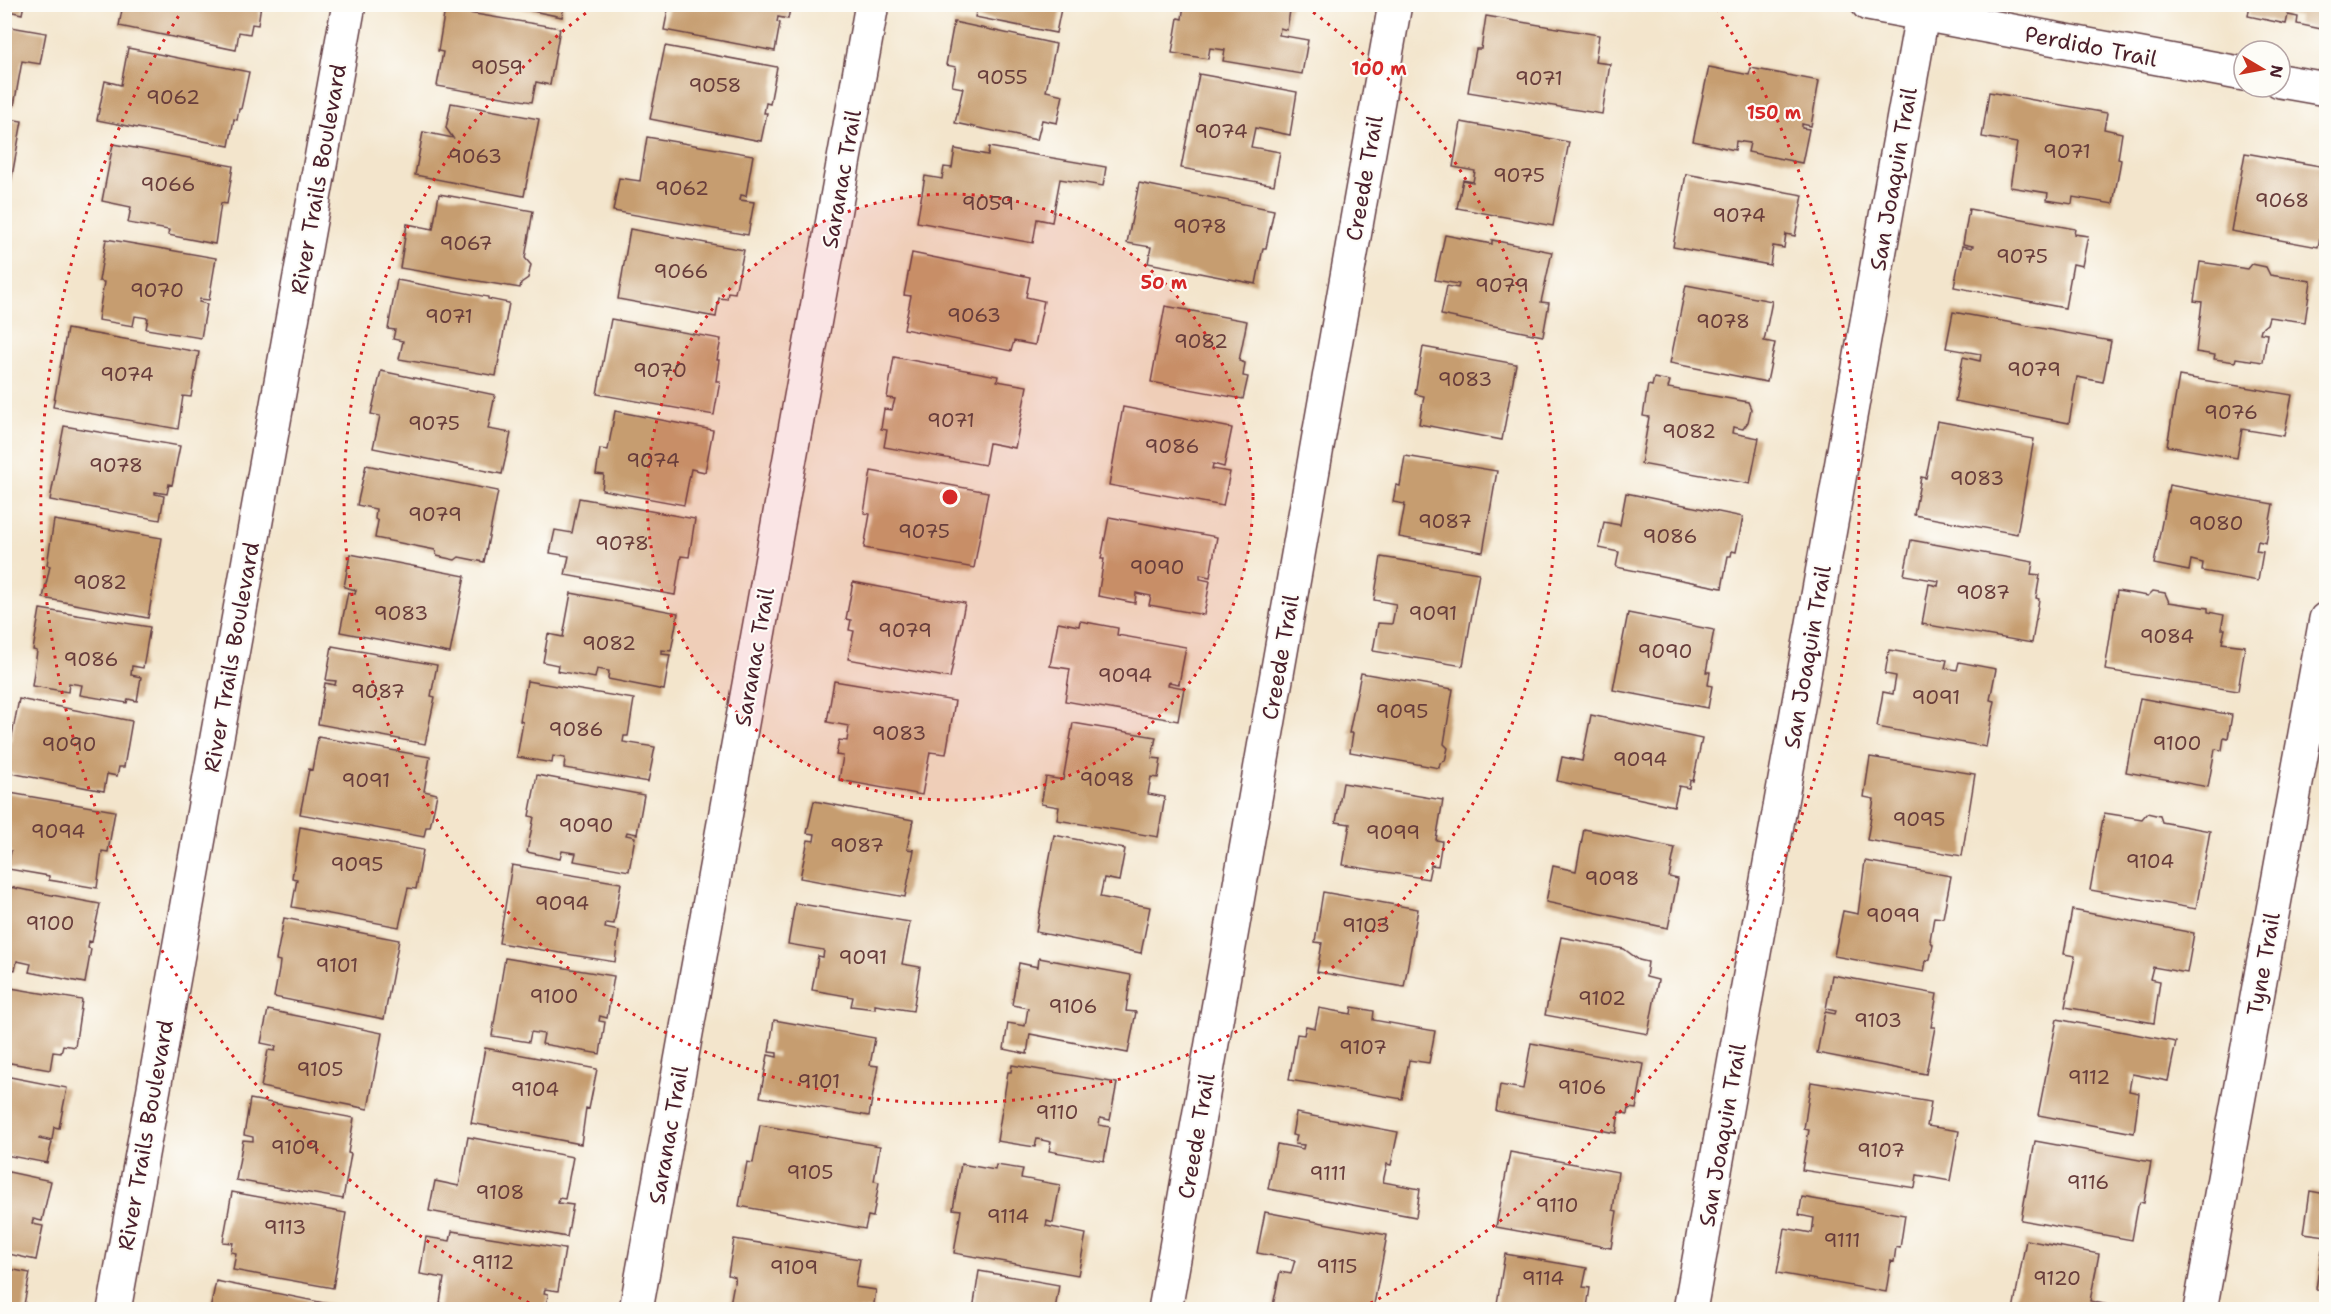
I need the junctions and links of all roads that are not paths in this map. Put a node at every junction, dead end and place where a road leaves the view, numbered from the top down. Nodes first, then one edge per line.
1 (349, 4) edge
2 (872, 4) edge
3 (1395, 4) edge
4 (1868, 4) edge
5 (1923, 9) edge
6 (2232, 72) edge
7 (2292, 83) edge
8 (2326, 89) edge
9 (2326, 619) edge
10 (2322, 670) edge
11 (114, 1310) edge
12 (636, 1310) edge
13 (1165, 1310) edge
14 (1690, 1310) edge
15 (2200, 1310) edge

1 - 11 street, River Trails Boulevard
2 - 12 street, Saranac Trail
3 - 13 street, Creede Trail
4 - 5 street, Perdido Trail
5 - 6 street, Perdido Trail
5 - 14 street, San Joaquin Trail
7 - 8 street
9 - 10 street, Tyne Trail
10 - 15 street, Tyne Trail

